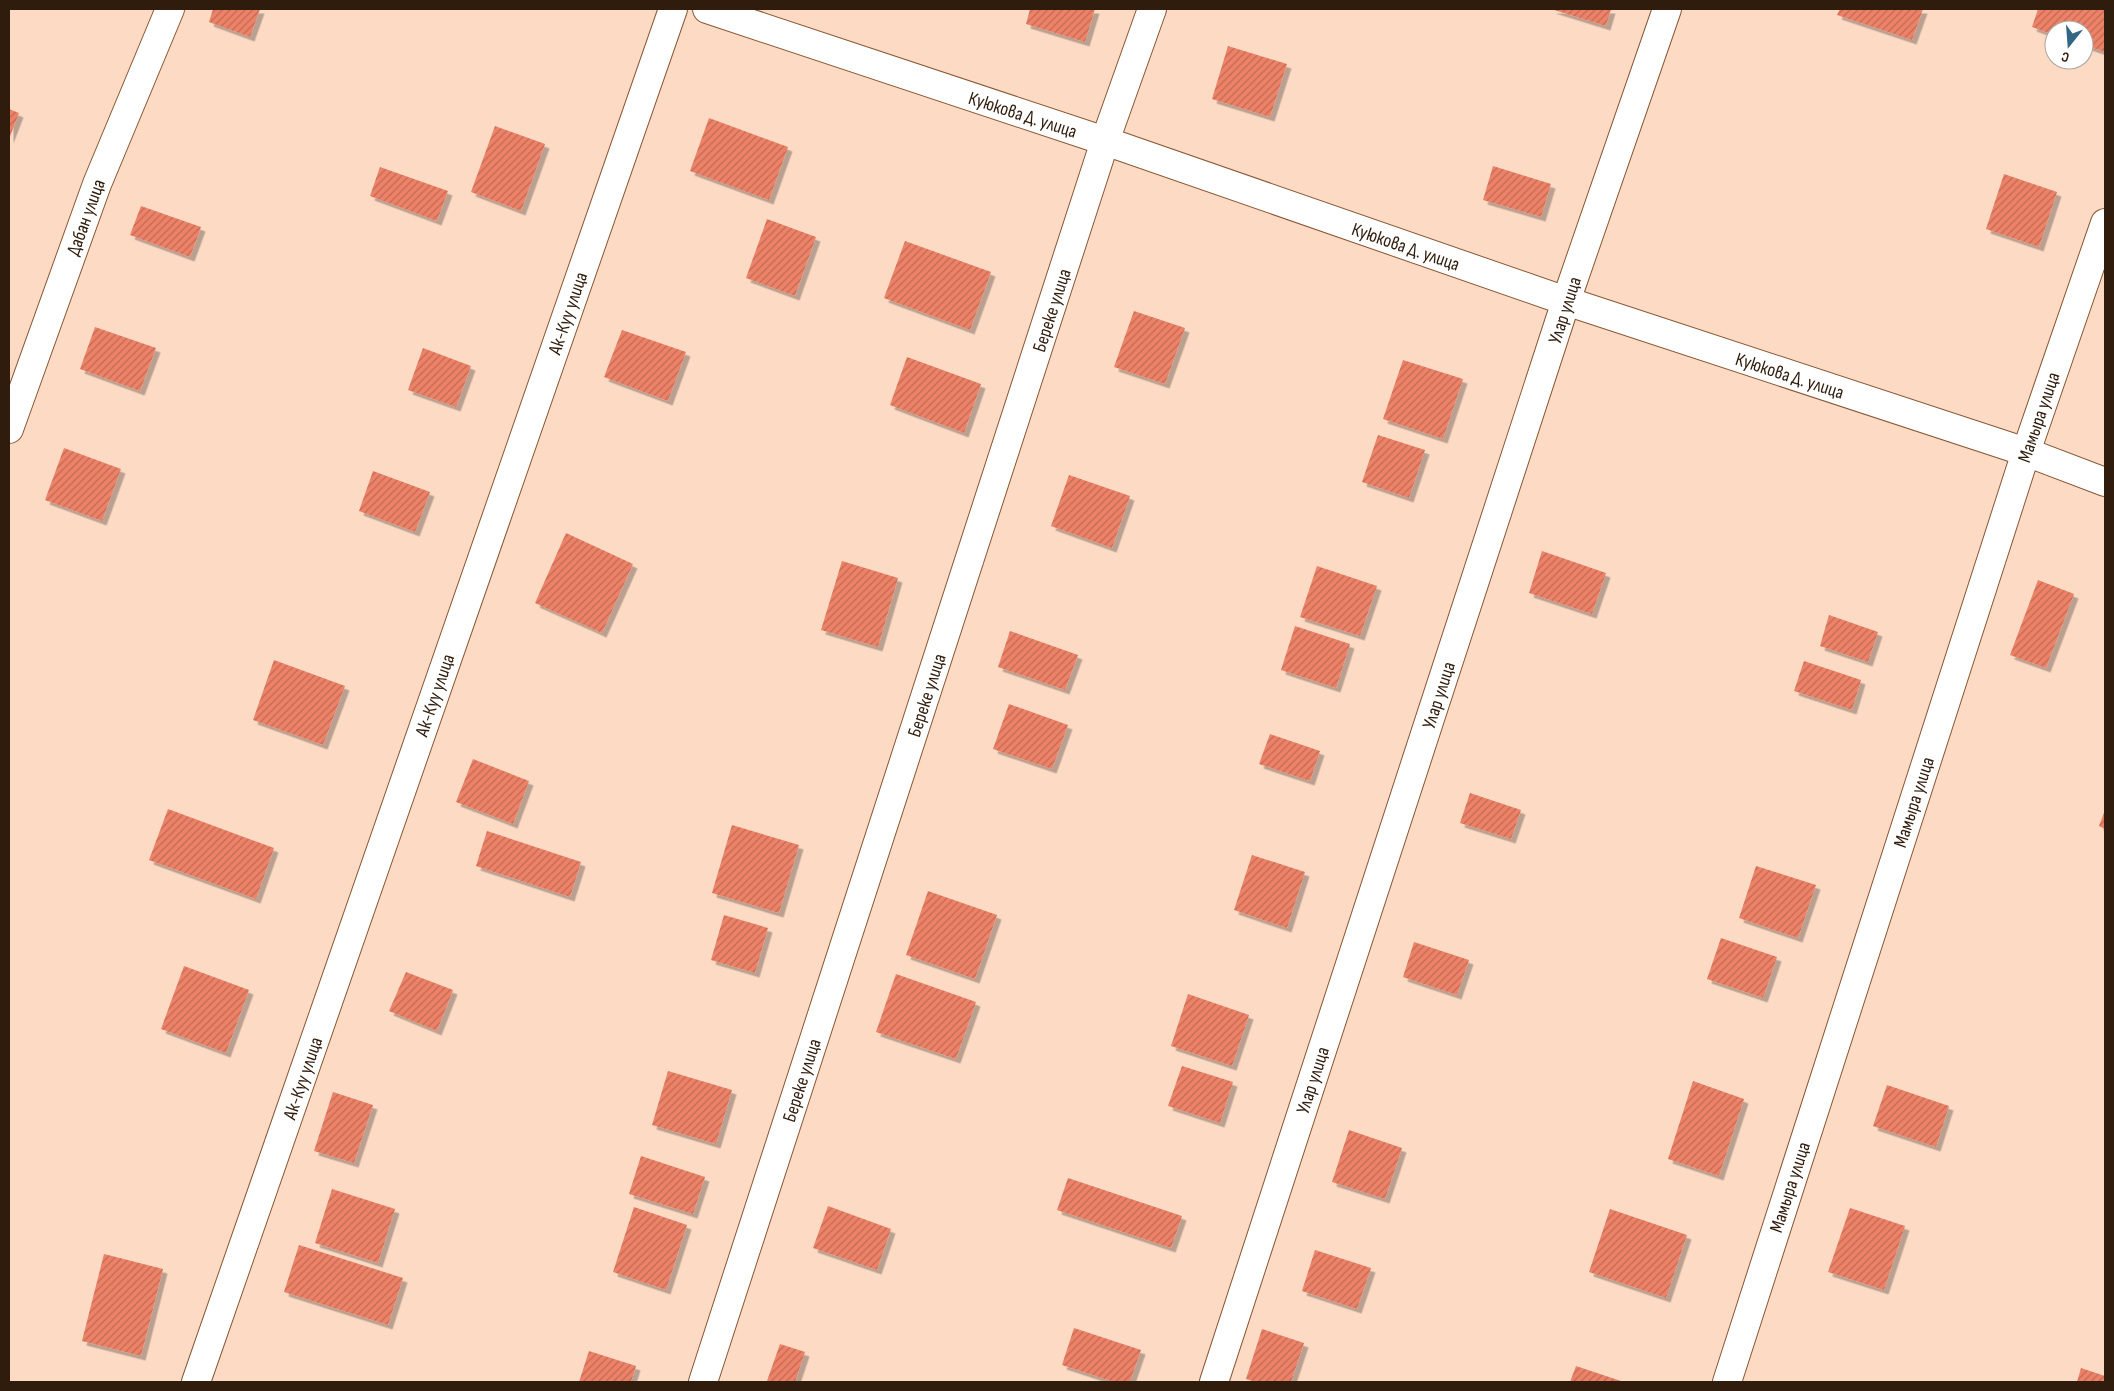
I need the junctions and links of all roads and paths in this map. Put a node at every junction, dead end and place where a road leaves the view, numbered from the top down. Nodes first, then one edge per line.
1 (170, 9) edge
2 (673, 9) edge
3 (707, 9) edge
4 (1152, 9) edge
5 (1666, 9) edge
6 (1105, 141) junction
7 (2105, 223) edge
8 (1566, 301) junction
9 (9, 429) edge
10 (2026, 452) junction
11 (2105, 482) edge
12 (196, 1382) edge
13 (703, 1382) edge
14 (1214, 1382) edge
15 (1726, 1382) edge

1 - 9 street, Дабан улица
2 - 12 street, Ак-Куу улица
3 - 6 street, Куюкова Д. улица
4 - 6 street, Береке улица
5 - 8 street, Улар улица
6 - 8 street, Куюкова Д. улица
6 - 13 street, Береке улица
7 - 10 street, Мамыра улица
8 - 10 street, Куюкова Д. улица
8 - 14 street, Улар улица
10 - 11 street, Куюкова Д. улица
10 - 15 street, Мамыра улица

